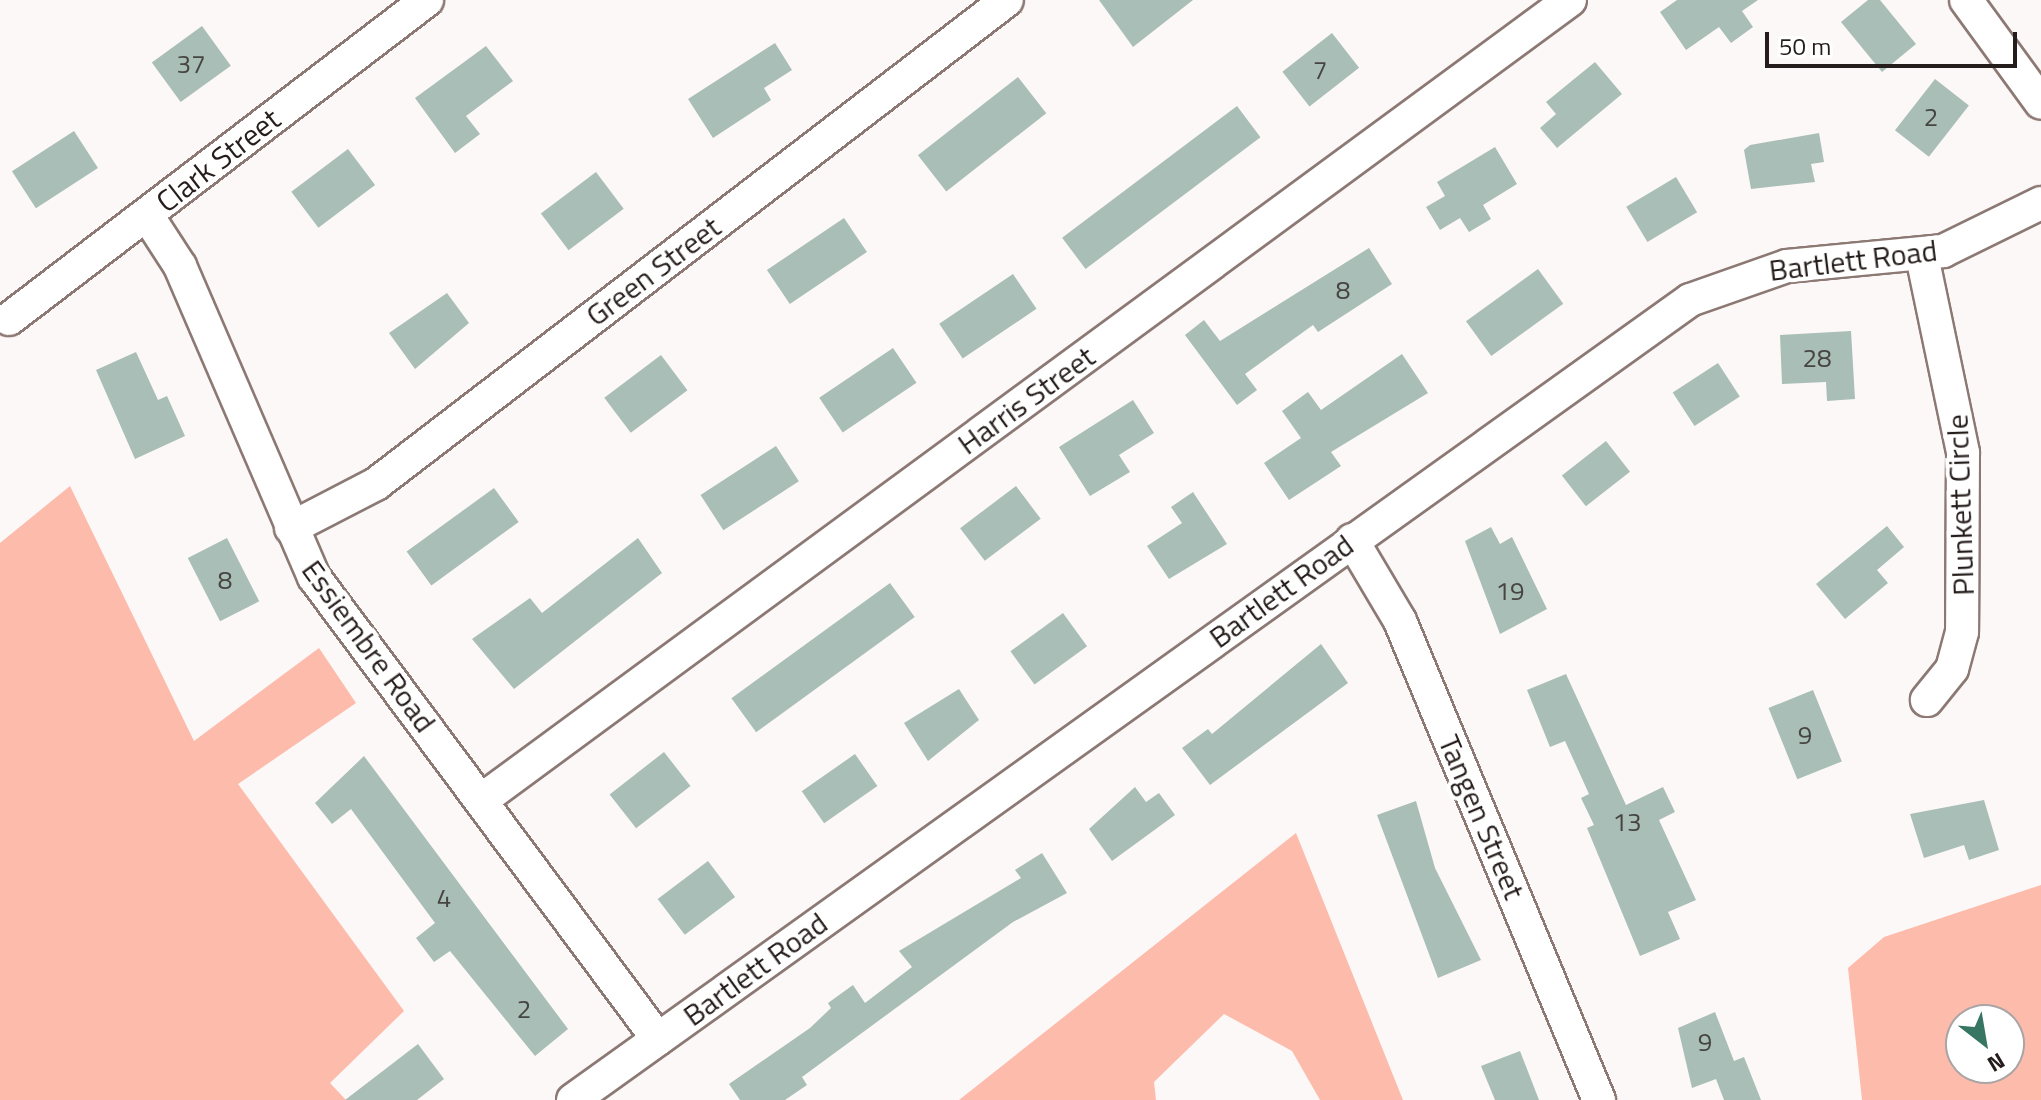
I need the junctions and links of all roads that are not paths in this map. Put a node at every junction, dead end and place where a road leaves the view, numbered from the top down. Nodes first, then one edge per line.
1 (427, 0) edge
2 (1007, 0) edge
3 (1570, 0) edge
4 (1966, 0) edge
5 (2041, 103) edge
6 (2041, 203) edge
7 (147, 215) junction
8 (1922, 256) junction
9 (9, 319) dead end
10 (291, 528) junction
11 (1352, 540) junction
12 (1927, 700) dead end
13 (483, 799) junction
14 (658, 1039) junction
15 (573, 1100) edge
16 (1599, 1100) edge

1 - 7 street, Clark Street
2 - 10 street, Green Street
3 - 13 street, Harris Street
4 - 5 street
6 - 8 street, Bartlett Road
7 - 9 street, Clark Street
7 - 10 street, Essiembre Road
8 - 11 street, Bartlett Road
8 - 12 street, Plunkett Circle
10 - 13 street, Essiembre Road
11 - 14 street, Bartlett Road
11 - 16 street, Tangen Street
13 - 14 street, Essiembre Road
14 - 15 street, Bartlett Road

